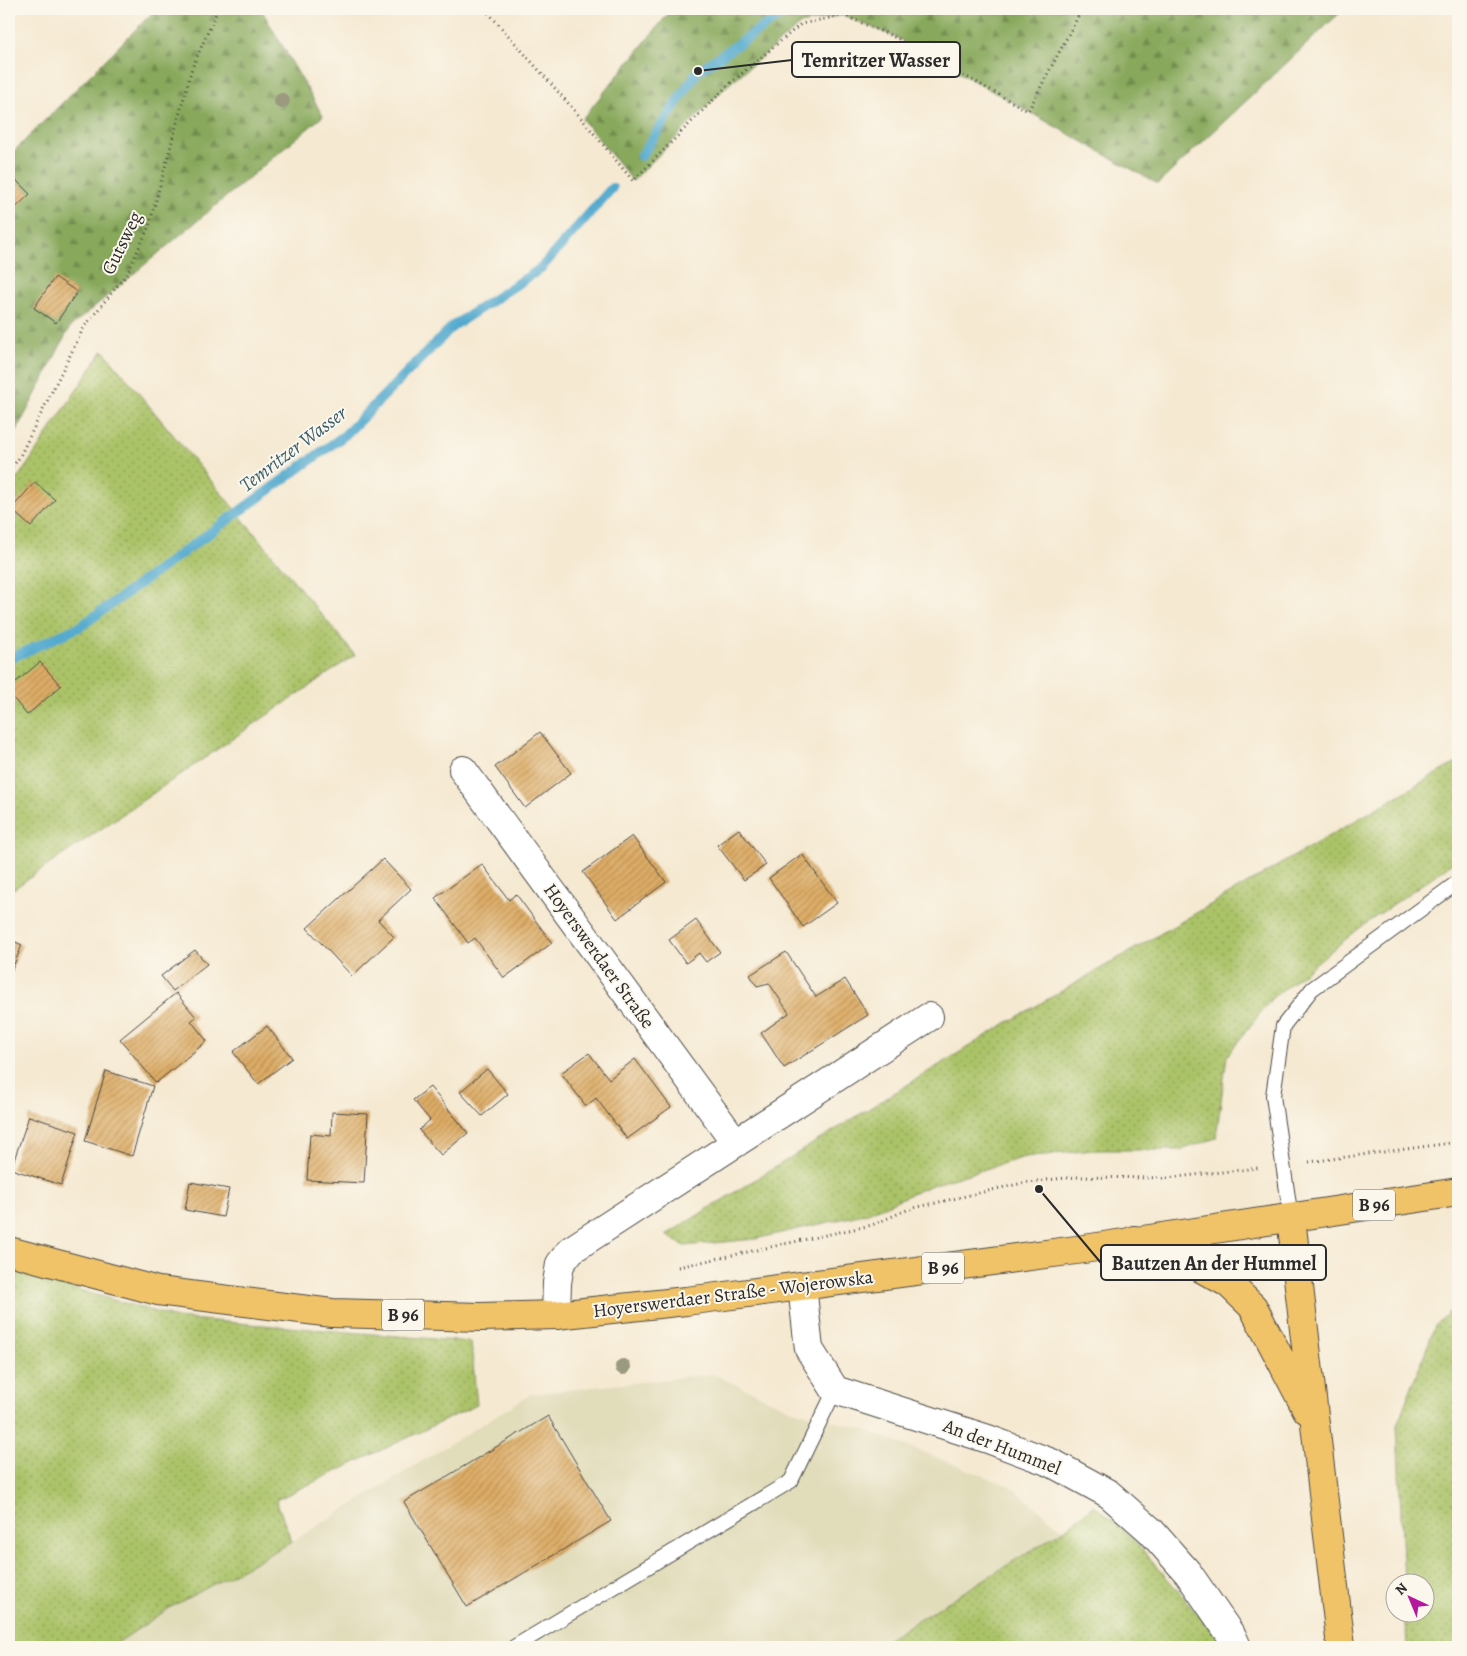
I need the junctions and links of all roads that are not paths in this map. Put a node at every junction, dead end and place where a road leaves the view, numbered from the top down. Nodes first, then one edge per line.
1 (463, 770) dead end
2 (1458, 882) edge
3 (929, 1017) dead end
4 (736, 1143) junction
5 (1458, 1192) edge
6 (1291, 1218) junction
7 (1134, 1240) junction
8 (9, 1251) edge
9 (802, 1286) junction
10 (556, 1315) junction
11 (835, 1390) junction
12 (1314, 1424) junction
13 (514, 1647) edge
14 (1238, 1647) edge
15 (1341, 1647) edge

1 - 4 street, Hoyerswerdaer Straße
2 - 6 lane
3 - 4 street
4 - 10 street
5 - 6 main road, Hoyerswerdaer Straße - Wojerowska / B 96
6 - 7 main road, Hoyerswerdaer Straße - Wojerowska / B 96
6 - 12 main road
7 - 9 main road, Hoyerswerdaer Straße - Wojerowska / B 96
7 - 12 main road
8 - 10 main road, Hoyerswerdaer Straße - Wojerowska / B 96
9 - 10 main road, Hoyerswerdaer Straße - Wojerowska / B 96
9 - 11 street
11 - 13 lane
11 - 14 street, An der Hummel
12 - 15 main road

